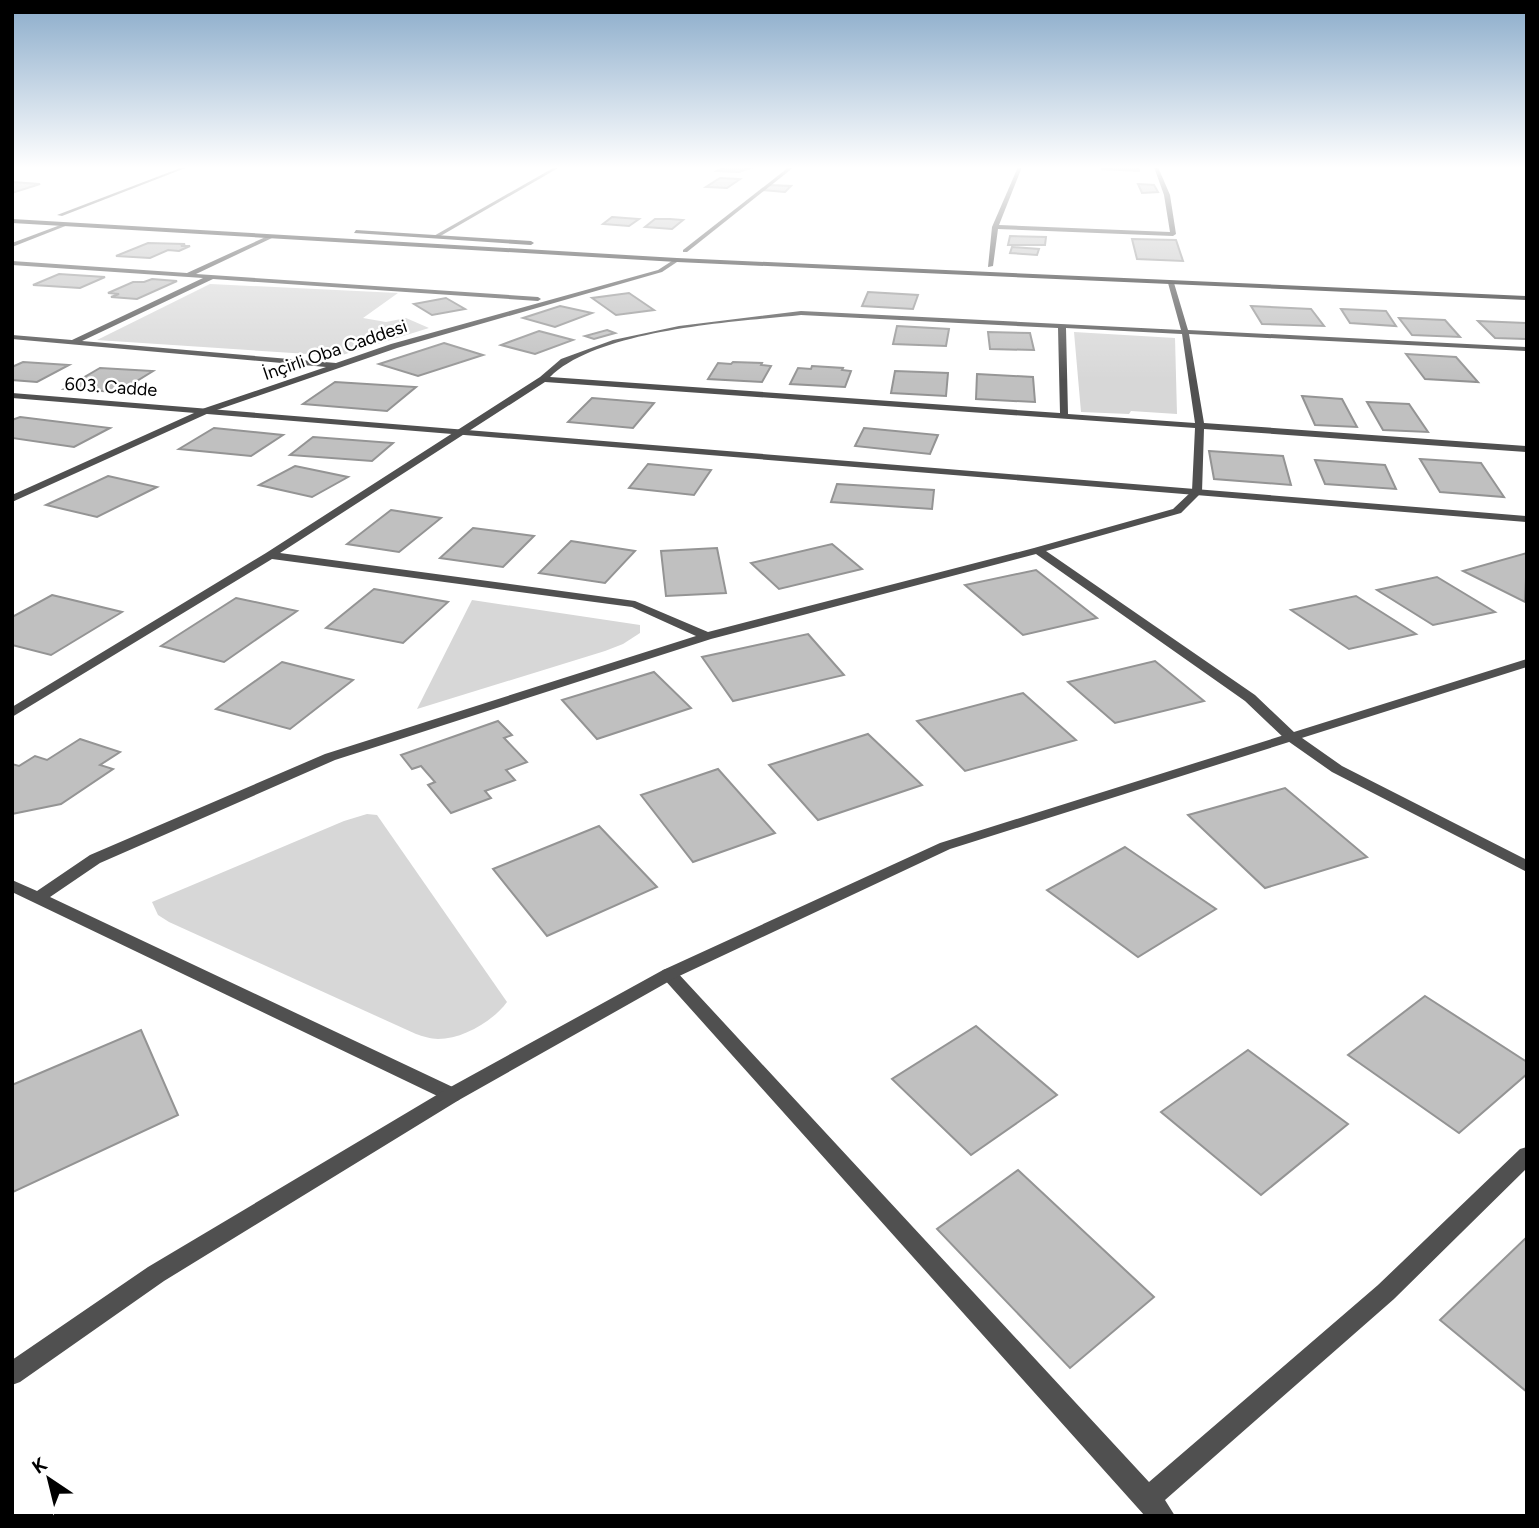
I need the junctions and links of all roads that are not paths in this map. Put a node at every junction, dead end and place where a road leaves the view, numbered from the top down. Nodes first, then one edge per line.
1 (30, 238) edge
2 (267, 238) edge
3 (293, 238) edge
4 (459, 238) edge
5 (701, 238) edge
6 (994, 238) edge
7 (547, 243) dead end
8 (12, 245) edge
9 (671, 250) dead end
10 (685, 251) junction
11 (699, 252) dead end
12 (713, 253) dead end
13 (677, 260) junction
14 (12, 263) edge
15 (990, 266) junction
16 (189, 275) junction
17 (212, 277) junction
18 (1171, 283) junction
19 (1460, 286) dead end
20 (1487, 287) dead end
21 (1500, 288) dead end
22 (1527, 298) edge
23 (552, 300) junction
24 (1062, 327) junction
25 (1185, 332) junction
26 (12, 337) edge
27 (73, 343) junction
28 (1527, 349) edge
29 (338, 365) junction
30 (543, 379) junction
31 (12, 396) edge
32 (208, 410) junction
33 (1064, 415) junction
34 (1200, 426) junction
35 (460, 430) junction
36 (1527, 449) edge
37 (1197, 492) junction
38 (12, 499) edge
39 (1527, 519) edge
40 (1038, 550) junction
41 (270, 555) junction
42 (707, 635) junction
43 (1527, 663) edge
44 (12, 713) edge
45 (1290, 736) junction
46 (1527, 867) edge
47 (12, 885) edge
48 (39, 897) junction
49 (669, 974) junction
50 (452, 1095) junction
51 (1527, 1155) edge
52 (12, 1374) edge
53 (1155, 1507) edge

1 - 8 street
2 - 16 street
3 - 13 main road
4 - 7 main road
5 - 10 street
6 - 15 street
9 - 10 main road
10 - 11 main road
12 - 15 main road
13 - 18 main road
13 - 23 street, İnçirli Oba Caddesi
14 - 16 street
15 - 19 main road
16 - 17 street
17 - 23 street
17 - 27 street
18 - 22 main road
18 - 25 street
20 - 21 main road
23 - 29 street, İnçirli Oba Caddesi
24 - 25 street
24 - 30 street
24 - 33 street
25 - 28 street
25 - 34 street
26 - 27 street
27 - 29 street
29 - 32 street, İnçirli Oba Caddesi
30 - 33 street
30 - 35 street
31 - 32 street, 603. Cadde
32 - 35 street, 603. Cadde
32 - 38 street, İnçirli Oba Caddesi
33 - 34 street
34 - 36 street
34 - 37 street
35 - 37 street, 603. Cadde
35 - 41 street
37 - 39 street, 603. Cadde
37 - 40 street
40 - 42 street
40 - 45 street
41 - 42 street
41 - 44 street
42 - 48 street
43 - 45 street
45 - 46 street
45 - 49 street
47 - 48 street
48 - 50 street
49 - 50 street
49 - 53 street
50 - 52 street
51 - 53 street

